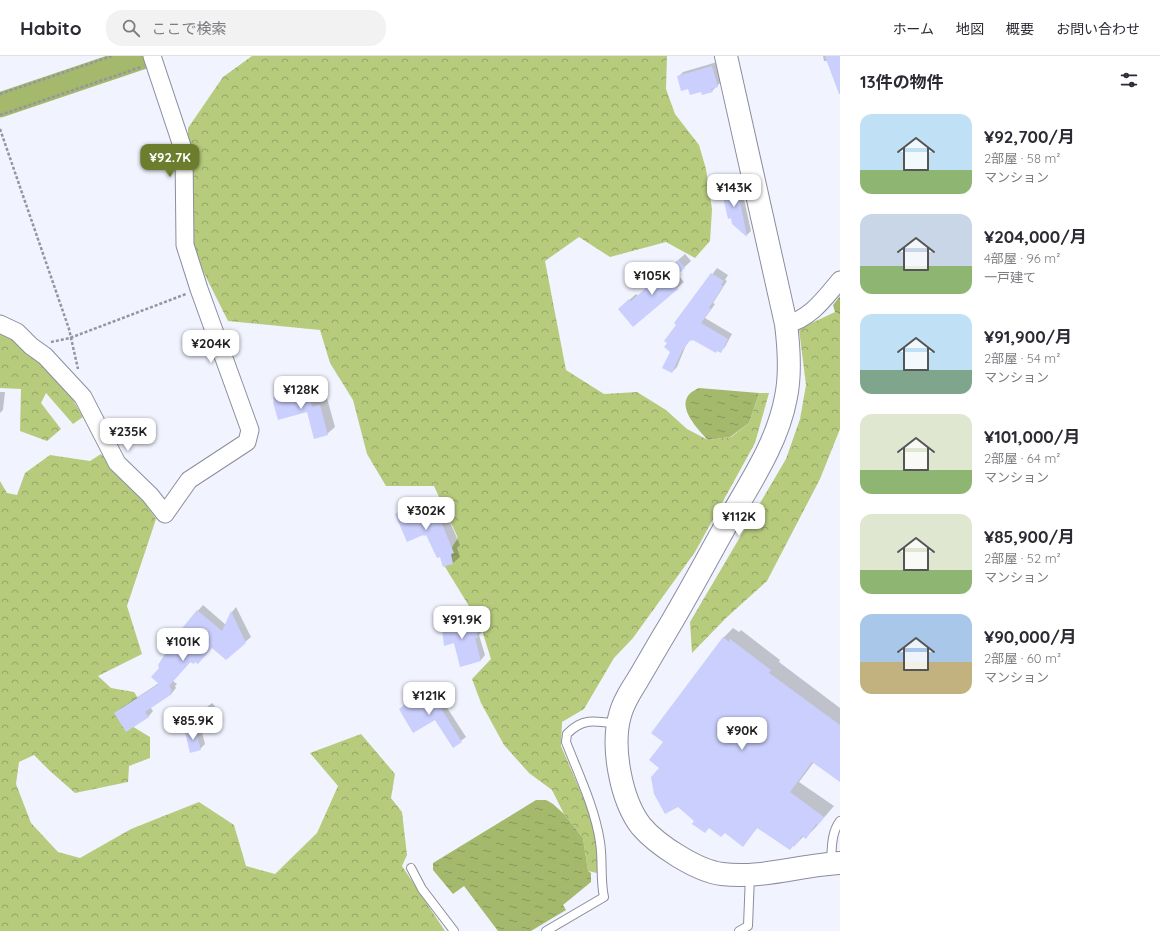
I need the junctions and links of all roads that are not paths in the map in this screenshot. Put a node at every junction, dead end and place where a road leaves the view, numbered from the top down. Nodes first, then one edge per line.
1 (726, 56) edge
2 (153, 60) edge
3 (840, 280) edge
4 (0, 324) edge
5 (786, 324) junction
6 (618, 724) junction
7 (840, 821) edge
8 (836, 863) edge
9 (411, 868) dead end
10 (750, 875) junction
11 (454, 931) edge
12 (546, 931) edge
13 (739, 931) edge

1 - 5 street
2 - 4 street
3 - 5 street
5 - 6 street
6 - 10 street
6 - 12 lane
7 - 8 lane
8 - 10 street
9 - 11 lane
10 - 13 lane

